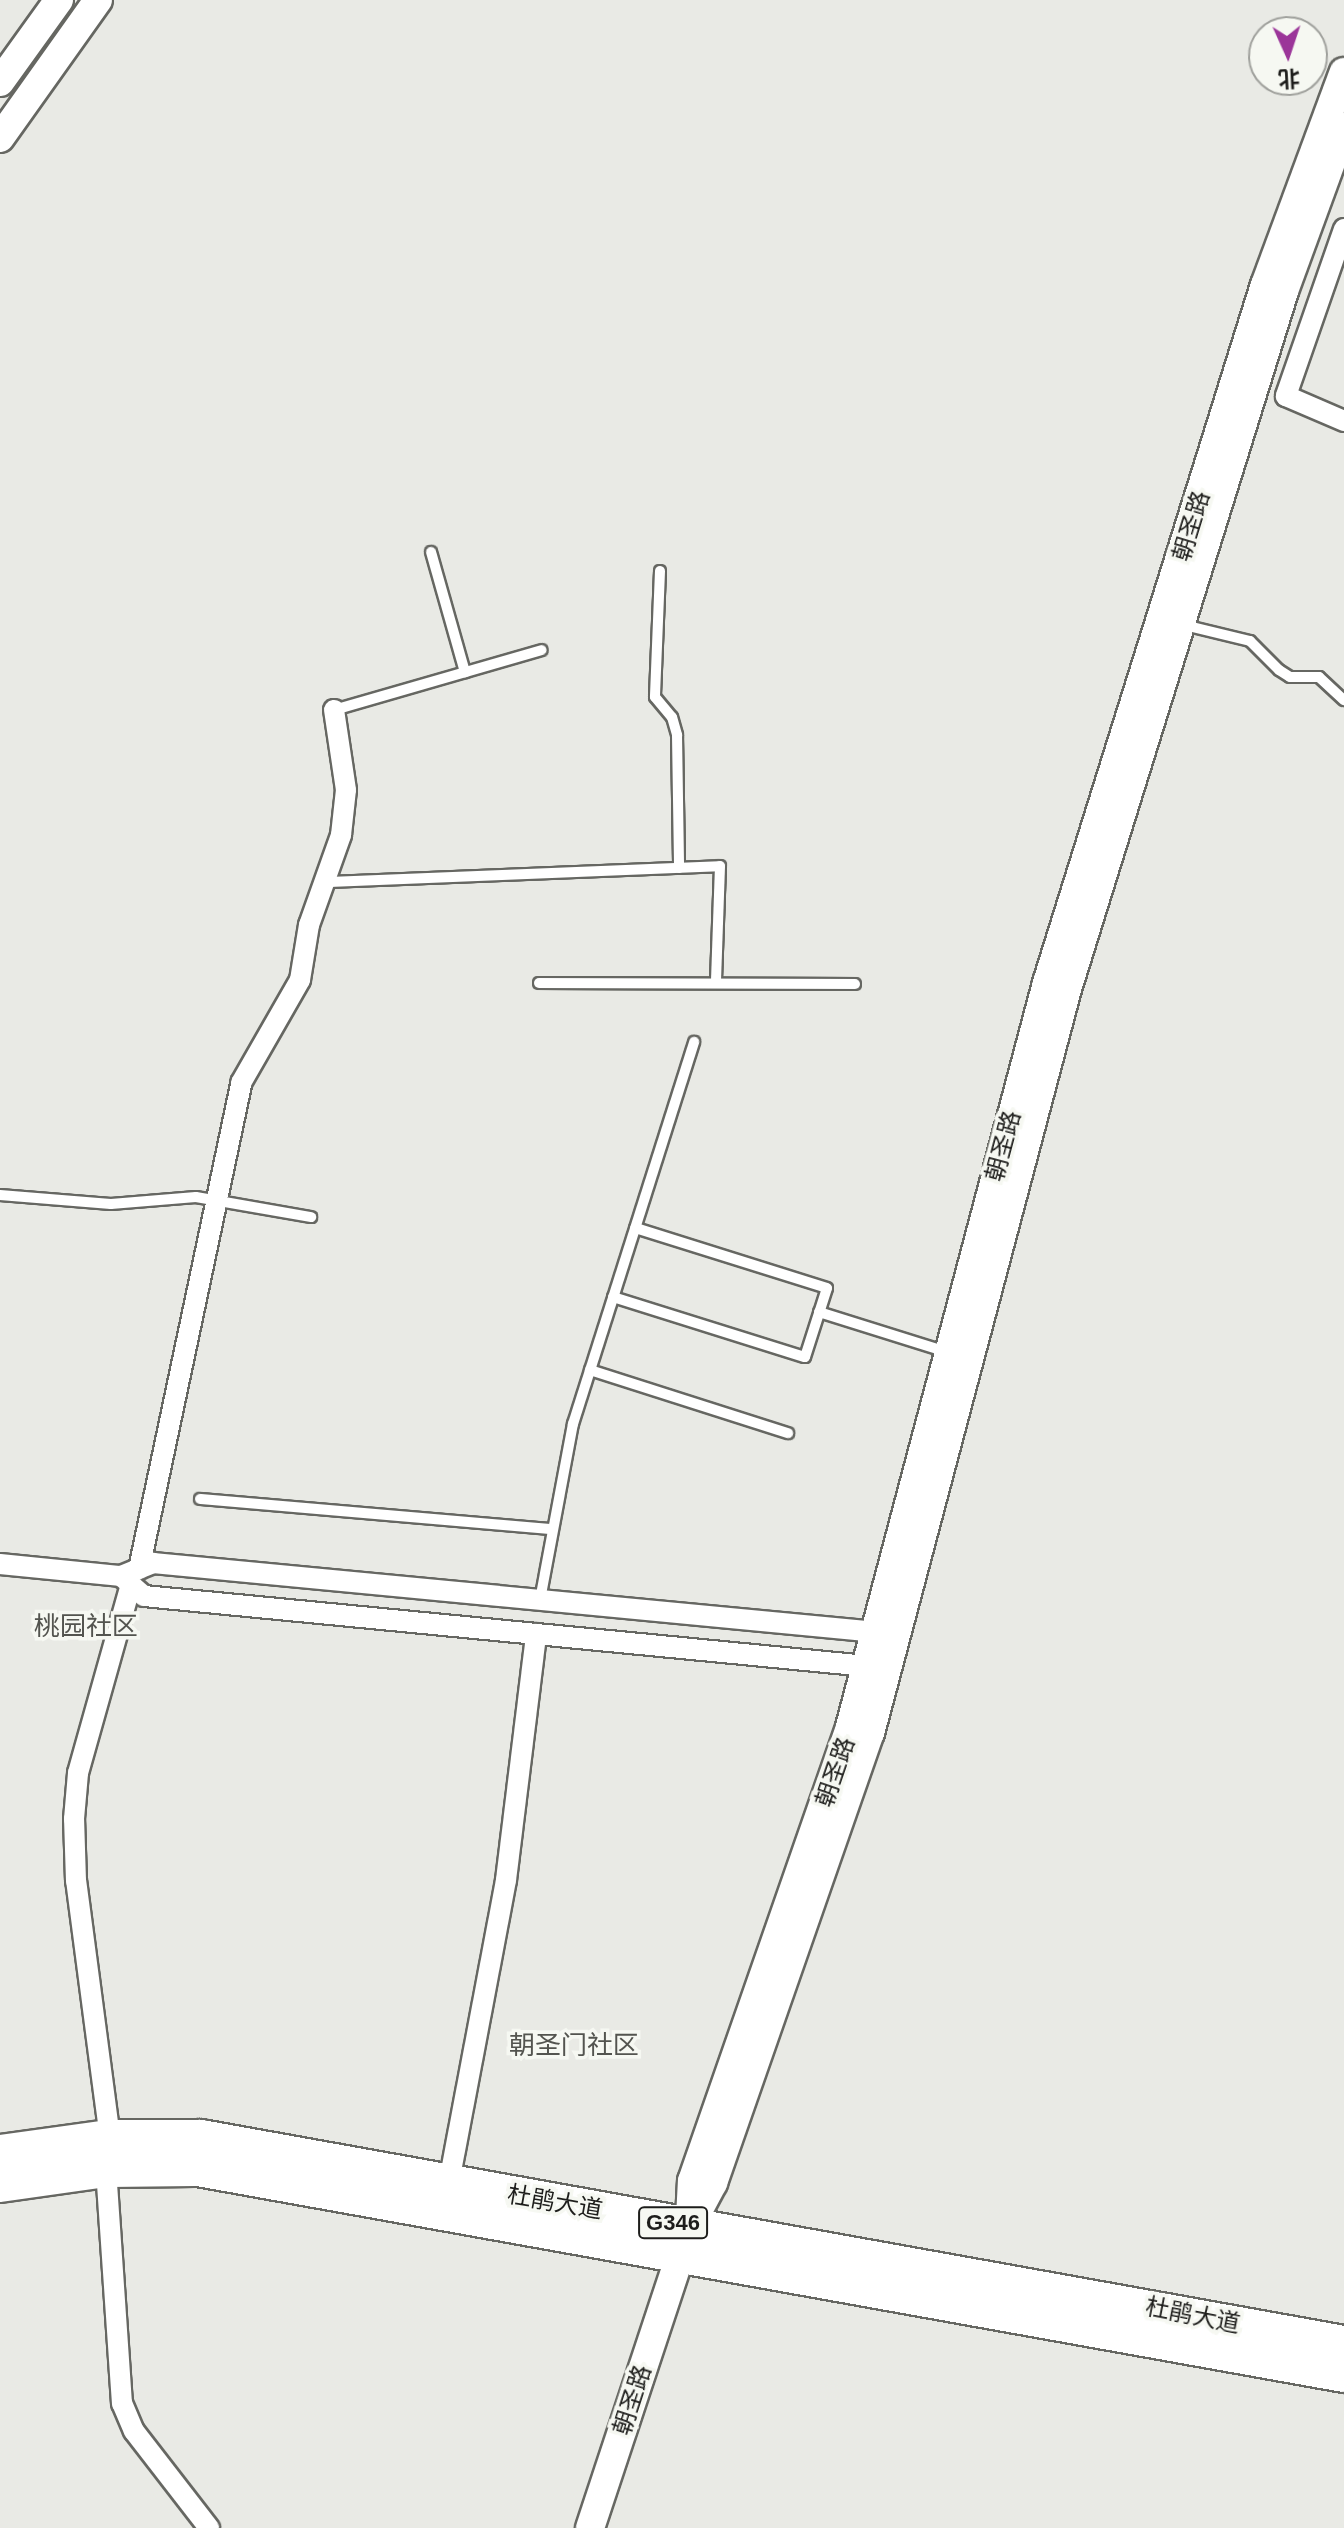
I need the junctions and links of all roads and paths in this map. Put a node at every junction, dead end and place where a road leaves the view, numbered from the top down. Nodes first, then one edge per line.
1 (59, 0) edge
2 (98, 0) edge
3 (1344, 72) edge
4 (0, 82) edge
5 (0, 138) edge
6 (1341, 145) edge
7 (1344, 229) edge
8 (1344, 421) edge
9 (431, 552) dead end
10 (660, 571) dead end
11 (1182, 625) junction
12 (542, 650) dead end
13 (465, 672) junction
14 (1344, 700) edge
15 (334, 710) joint
16 (679, 868) junction
17 (328, 882) junction
18 (716, 979) junction
19 (539, 983) dead end
20 (855, 984) dead end
21 (694, 1042) dead end
22 (0, 1195) edge
23 (217, 1201) junction
24 (311, 1217) dead end
25 (635, 1228) junction
26 (613, 1297) junction
27 (819, 1312) junction
28 (949, 1352) junction
29 (590, 1370) junction
30 (788, 1433) dead end
31 (200, 1499) dead end
32 (551, 1529) junction
33 (0, 1564) edge
34 (130, 1577) junction
35 (540, 1600) junction
36 (877, 1632) junction
37 (536, 1634) junction
38 (867, 1666) junction
39 (0, 2153) edge
40 (108, 2153) junction
41 (449, 2182) junction
42 (0, 2184) edge
43 (685, 2241) junction
44 (1344, 2344) edge
45 (1344, 2374) edge
46 (209, 2528) edge
47 (590, 2528) edge

1 - 4 main road
2 - 5 main road
3 - 28 main road, 朝圣路
6 - 11 main road, 朝圣路
7 - 8 street
9 - 13 lane
10 - 16 lane
11 - 14 lane
11 - 43 main road, 朝圣路
12 - 13 lane
13 - 15 lane
15 - 17 street
16 - 17 lane
16 - 18 lane
17 - 23 street
18 - 19 lane
18 - 20 lane
21 - 25 lane
22 - 23 lane
23 - 24 lane
23 - 34 street
25 - 26 lane
25 - 27 lane
26 - 27 lane
26 - 29 lane
27 - 28 lane
28 - 36 main road, 朝圣路
29 - 30 lane
29 - 32 lane
31 - 32 lane
32 - 35 lane
33 - 34 street
34 - 35 street
34 - 37 street
34 - 40 street
35 - 36 street
36 - 38 main road, 朝圣路
37 - 38 street
37 - 41 street
38 - 43 main road, 朝圣路
39 - 40 highway, 杜鹃大道 / G346
40 - 41 highway, 杜鹃大道 / G346
40 - 42 highway, 杜鹃大道 / G346
40 - 43 highway, 杜鹃大道 / G346
40 - 46 street
41 - 43 highway, 杜鹃大道 / G346
43 - 44 highway, 杜鹃大道 / G346
43 - 45 highway, 杜鹃大道 / G346
43 - 47 main road, 朝圣路

